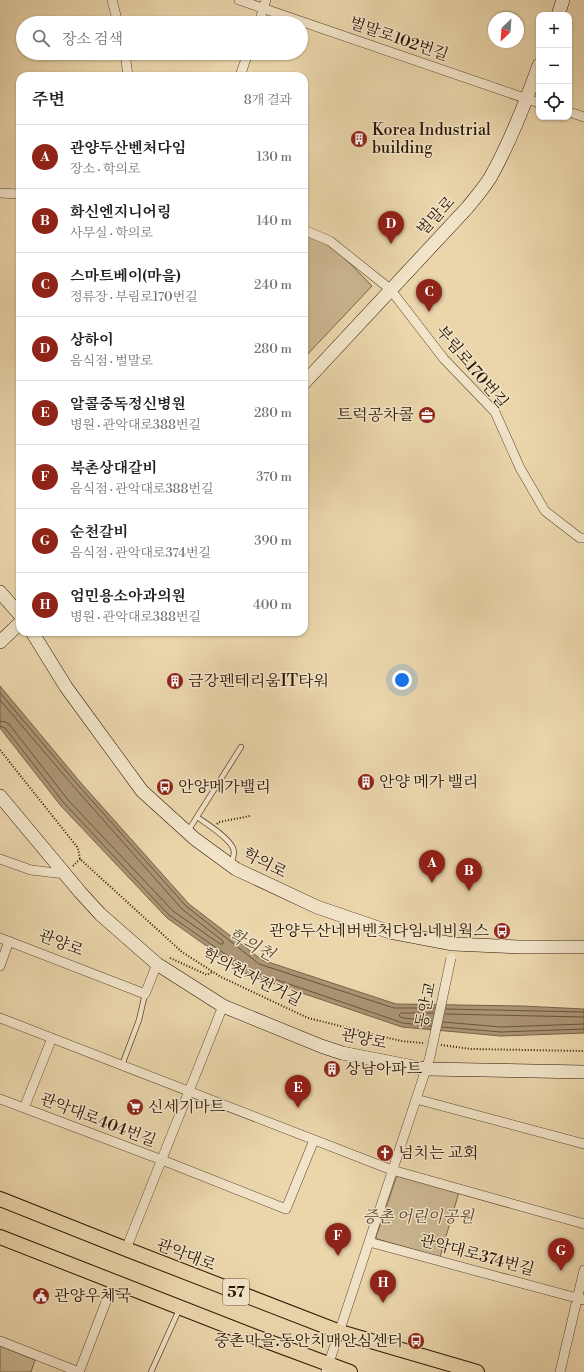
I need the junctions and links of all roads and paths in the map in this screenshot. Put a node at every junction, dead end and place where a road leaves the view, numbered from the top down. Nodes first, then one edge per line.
1 (112, 0) edge
2 (239, 0) edge
3 (563, 0) edge
4 (265, 4) edge
5 (559, 12) edge
6 (116, 16) edge
7 (261, 16) edge
8 (298, 16) edge
9 (308, 19) edge
10 (126, 60) edge
11 (246, 60) edge
12 (127, 72) edge
13 (241, 72) edge
14 (536, 73) edge
15 (526, 98) junction
16 (536, 102) edge
17 (572, 113) edge
18 (584, 117) edge
19 (0, 193) edge
20 (16, 194) edge
21 (308, 232) edge
22 (390, 289) junction
23 (308, 379) edge
24 (584, 538) edge
25 (0, 592) edge
26 (16, 610) edge
27 (16, 627) edge
28 (34, 636) edge
29 (2, 639) edge
30 (241, 747) dead end
31 (0, 750) edge
32 (0, 796) edge
33 (250, 816) dead end
34 (197, 817) junction
35 (214, 830) junction
36 (187, 832) junction
37 (0, 859) edge
38 (230, 865) junction
39 (65, 874) junction
40 (0, 938) edge
41 (9, 941) junction
42 (453, 944) junction
43 (584, 947) edge
44 (157, 964) junction
45 (0, 966) edge
46 (145, 994) junction
47 (223, 1006) junction
48 (0, 1018) edge
49 (52, 1038) junction
50 (428, 1044) dead end
51 (435, 1045) dead end
52 (584, 1051) edge
53 (428, 1063) junction
54 (122, 1065) junction
55 (584, 1072) edge
56 (188, 1091) junction
57 (416, 1099) junction
58 (0, 1100) edge
59 (24, 1108) junction
60 (314, 1140) junction
61 (584, 1144) edge
62 (162, 1160) junction
63 (392, 1170) junction
64 (0, 1199) edge
65 (584, 1224) edge
66 (0, 1237) edge
67 (369, 1242) junction
68 (126, 1250) junction
69 (584, 1270) edge
70 (114, 1281) junction
71 (580, 1299) edge
72 (180, 1307) junction
73 (340, 1332) junction
74 (0, 1341) edge
75 (328, 1368) edge
76 (79, 1372) edge
77 (151, 1372) edge
78 (350, 1372) edge
79 (477, 1372) edge
80 (560, 1372) edge

1 - 6 street
2 - 4 street, 벌말로102번길
3 - 5 street
4 - 7 street
4 - 8 street, 벌말로102번길
9 - 15 street, 벌말로102번길
10 - 12 street
11 - 13 street
14 - 15 street, 벌말로
15 - 16 street, 벌말로102번길
15 - 22 street, 벌말로
17 - 18 street
19 - 20 street
21 - 22 street, 부림로170번길
22 - 23 street, 벌말로
22 - 24 street, 부림로170번길
25 - 26 street
27 - 29 street
28 - 36 street, 학의로
30 - 34 lane
31 - 50 path, 학의천자전거길
32 - 39 street, 관양로
33 - 35 path
34 - 35 lane
34 - 36 lane
35 - 38 lane
36 - 38 street, 학의로
37 - 39 street
38 - 42 street, 학의로
39 - 44 street, 관양로
40 - 41 street, 관양로
41 - 45 street
41 - 46 street, 관양로
42 - 43 street, 학의로
42 - 53 street, 동안교, bridge
44 - 46 street
44 - 47 street, 관양로
46 - 54 lane
47 - 53 street, 관양로
47 - 56 street, 관악대로404번길
48 - 49 street
49 - 54 street
49 - 59 street, 관악대로404번길
51 - 52 path
53 - 55 street, 관양로
53 - 57 street, 동안교
54 - 56 street
56 - 60 street
56 - 62 street, 관악대로404번길
57 - 61 street
57 - 63 street, 동안교
58 - 59 street, 관악대로404번길
59 - 62 street, 관악대로404번길
60 - 62 street, 관악대로404번길
60 - 63 street
62 - 68 street, 관악대로404번길
63 - 65 street
63 - 67 street, 동안교
64 - 68 main road, 관악대로 / 57
66 - 70 main road, 57
67 - 71 street, 관악대로374번길
67 - 73 street, 동안교
68 - 73 main road, 관악대로 / 57
69 - 71 street
70 - 72 main road, 57
70 - 76 street
71 - 80 street
72 - 75 main road, 57
72 - 77 lane
73 - 75 street, 동안교
73 - 79 main road, 관악대로 / 57
74 - 76 street
75 - 78 main road, 57

